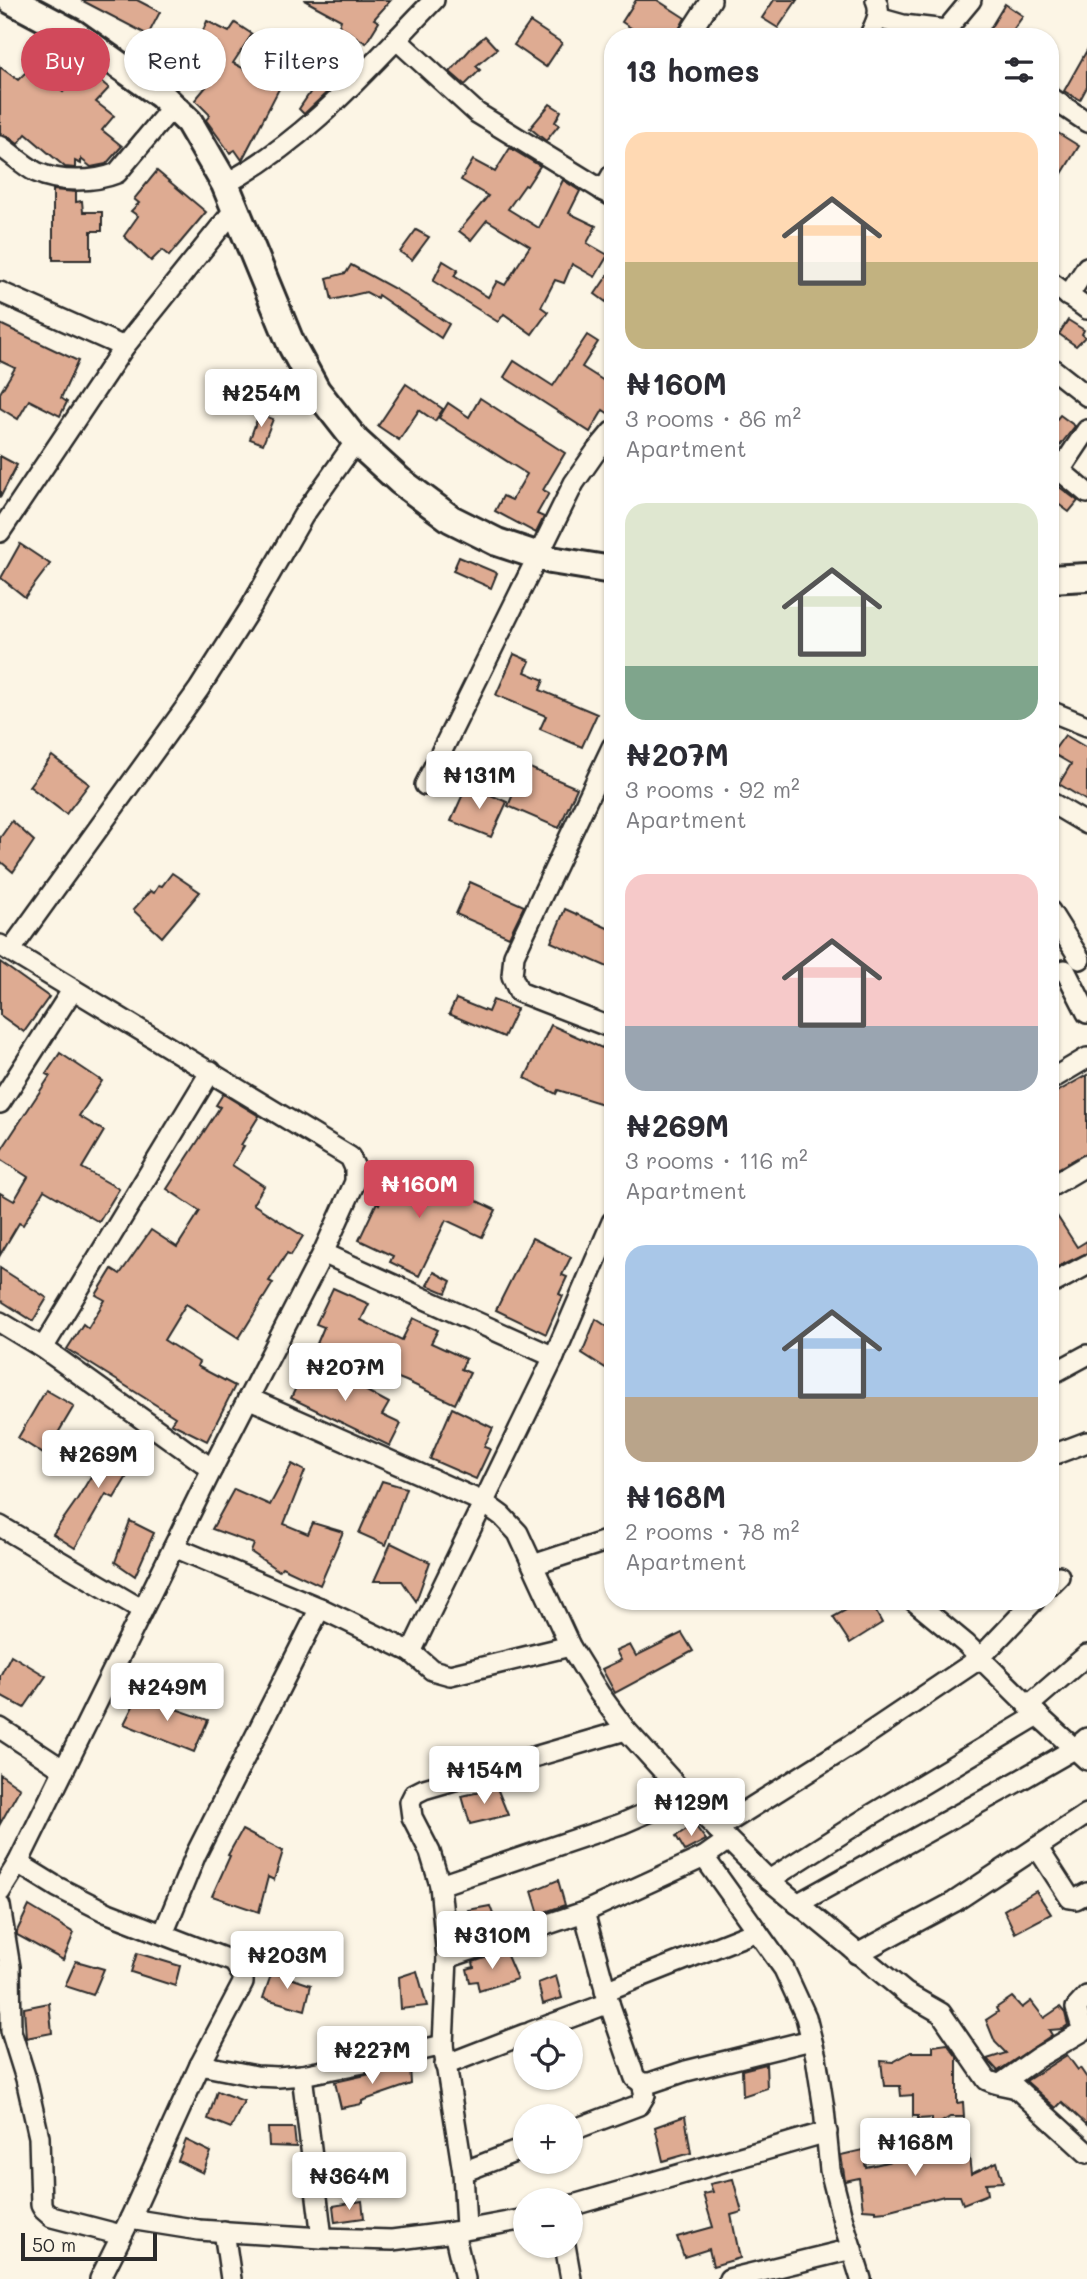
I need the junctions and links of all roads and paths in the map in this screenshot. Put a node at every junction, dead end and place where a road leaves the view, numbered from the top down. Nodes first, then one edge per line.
1 (11, 0) edge
2 (433, 0) edge
3 (711, 0) edge
4 (971, 0) edge
5 (877, 9) edge
6 (693, 28) edge
7 (872, 28) edge
8 (921, 28) edge
9 (955, 28) edge
10 (396, 39) junction
11 (1059, 103) edge
12 (173, 106) junction
13 (1087, 121) edge
14 (0, 146) edge
15 (225, 184) junction
16 (604, 184) edge
17 (235, 209) junction
18 (1087, 267) edge
19 (1059, 289) edge
20 (0, 292) edge
21 (1068, 296) junction
22 (1087, 309) edge
23 (124, 347) junction
24 (1059, 374) edge
25 (1087, 396) edge
26 (1087, 430) edge
27 (356, 441) junction
28 (604, 443) edge
29 (1059, 462) edge
30 (1059, 470) edge
31 (1087, 493) edge
32 (0, 532) edge
33 (539, 556) junction
34 (604, 569) edge
35 (1087, 577) edge
36 (1059, 579) edge
37 (1059, 715) edge
38 (1087, 726) edge
39 (604, 764) edge
40 (425, 785) dead end
41 (1059, 808) edge
42 (1087, 824) edge
43 (1059, 935) edge
44 (5, 948) edge
45 (1071, 966) edge
46 (73, 989) junction
47 (1087, 1013) edge
48 (604, 1025) edge
49 (1087, 1058) edge
50 (211, 1071) junction
51 (1059, 1075) edge
52 (0, 1103) edge
53 (1087, 1164) edge
54 (1059, 1182) edge
55 (604, 1241) edge
56 (323, 1253) junction
57 (1087, 1265) edge
58 (1059, 1281) edge
59 (0, 1322) edge
60 (43, 1348) junction
61 (1087, 1355) edge
62 (554, 1357) junction
63 (1059, 1370) edge
64 (248, 1398) junction
65 (1087, 1442) edge
66 (1059, 1453) edge
67 (212, 1469) junction
68 (483, 1502) junction
69 (0, 1525) edge
70 (604, 1542) edge
71 (174, 1548) junction
72 (533, 1566) junction
73 (320, 1608) junction
74 (141, 1609) junction
75 (925, 1610) edge
76 (1025, 1610) edge
77 (570, 1646) junction
78 (411, 1652) junction
79 (1087, 1655) edge
80 (979, 1659) junction
81 (1033, 1711) junction
82 (0, 1728) edge
83 (626, 1730) junction
84 (1083, 1749) edge
85 (64, 1770) junction
86 (686, 1796) junction
87 (1087, 1814) edge
88 (723, 1835) junction
89 (1037, 1847) junction
90 (704, 1857) junction
91 (18, 1863) junction
92 (769, 1880) junction
93 (440, 1885) junction
94 (0, 1892) edge
95 (1087, 1893) edge
96 (797, 1904) junction
97 (0, 1906) edge
98 (584, 1912) junction
99 (757, 1931) junction
100 (163, 1934) junction
101 (857, 1954) junction
102 (447, 1958) junction
103 (1087, 1996) edge
104 (607, 1997) junction
105 (557, 2020) edge
106 (513, 2039) edge
107 (811, 2039) junction
108 (443, 2045) junction
109 (200, 2065) junction
110 (445, 2065) junction
111 (302, 2075) junction
112 (642, 2083) junction
113 (1003, 2083) junction
114 (583, 2126) edge
115 (827, 2132) junction
116 (513, 2153) edge
117 (1087, 2153) edge
118 (463, 2172) junction
119 (583, 2202) edge
120 (513, 2221) edge
121 (125, 2227) junction
122 (460, 2230) junction
123 (224, 2231) junction
124 (323, 2238) junction
125 (852, 2249) junction
126 (567, 2258) edge
127 (100, 2279) edge
128 (231, 2279) edge
129 (465, 2279) edge
130 (571, 2279) edge
131 (729, 2279) edge
132 (861, 2279) edge

1 - 12 street
2 - 10 street
3 - 6 street
4 - 9 street
5 - 7 street
5 - 8 street
10 - 15 street
10 - 16 street
11 - 13 street
12 - 14 street
12 - 15 street
15 - 17 street
17 - 23 street
17 - 27 street
18 - 21 street
19 - 21 street
20 - 23 street
21 - 22 street
23 - 32 street
24 - 25 street
26 - 29 street
27 - 33 street
27 - 44 street
28 - 33 street
30 - 31 street
33 - 34 street
33 - 40 street
35 - 36 street
37 - 38 street
39 - 48 street
41 - 42 street
43 - 45 street
44 - 46 street
45 - 47 street
46 - 50 street
46 - 52 street
49 - 51 street
50 - 56 street
50 - 60 street
53 - 54 street
55 - 62 street
56 - 62 street
56 - 64 street
57 - 58 street
59 - 60 street
60 - 67 street
61 - 63 street
62 - 68 street
64 - 67 street
64 - 68 street
65 - 66 street
67 - 71 street
68 - 72 street
68 - 78 street
69 - 74 street
70 - 72 street
71 - 73 street
71 - 74 street
72 - 77 street
73 - 78 street
73 - 100 street
74 - 85 street
75 - 80 street
76 - 80 street
77 - 78 street
77 - 83 street
79 - 81 street
80 - 81 street
80 - 88 street
81 - 84 street
81 - 92 street
82 - 85 street
83 - 86 street
83 - 93 street
84 - 96 street
85 - 91 street
86 - 88 street
86 - 93 street
87 - 89 street
88 - 90 street
88 - 92 street
89 - 95 street
89 - 101 street
90 - 98 street
90 - 99 street
91 - 94 street
91 - 100 street
92 - 96 street
93 - 102 street
96 - 101 street
97 - 121 street
98 - 102 street
98 - 104 street
99 - 104 street
99 - 107 street
100 - 109 street
101 - 113 street
102 - 108 street
103 - 113 street
104 - 105 street
104 - 112 street
106 - 110 street
107 - 112 street
107 - 115 street
108 - 110 street
108 - 111 street
109 - 111 street
109 - 121 street
110 - 118 street
111 - 124 street
112 - 114 street
113 - 117 street
115 - 119 street
115 - 125 street
116 - 118 street
118 - 122 street
120 - 122 street
121 - 123 street
121 - 127 street
122 - 124 street
122 - 129 street
123 - 124 street
123 - 128 street
125 - 131 street
125 - 132 street
126 - 130 street

